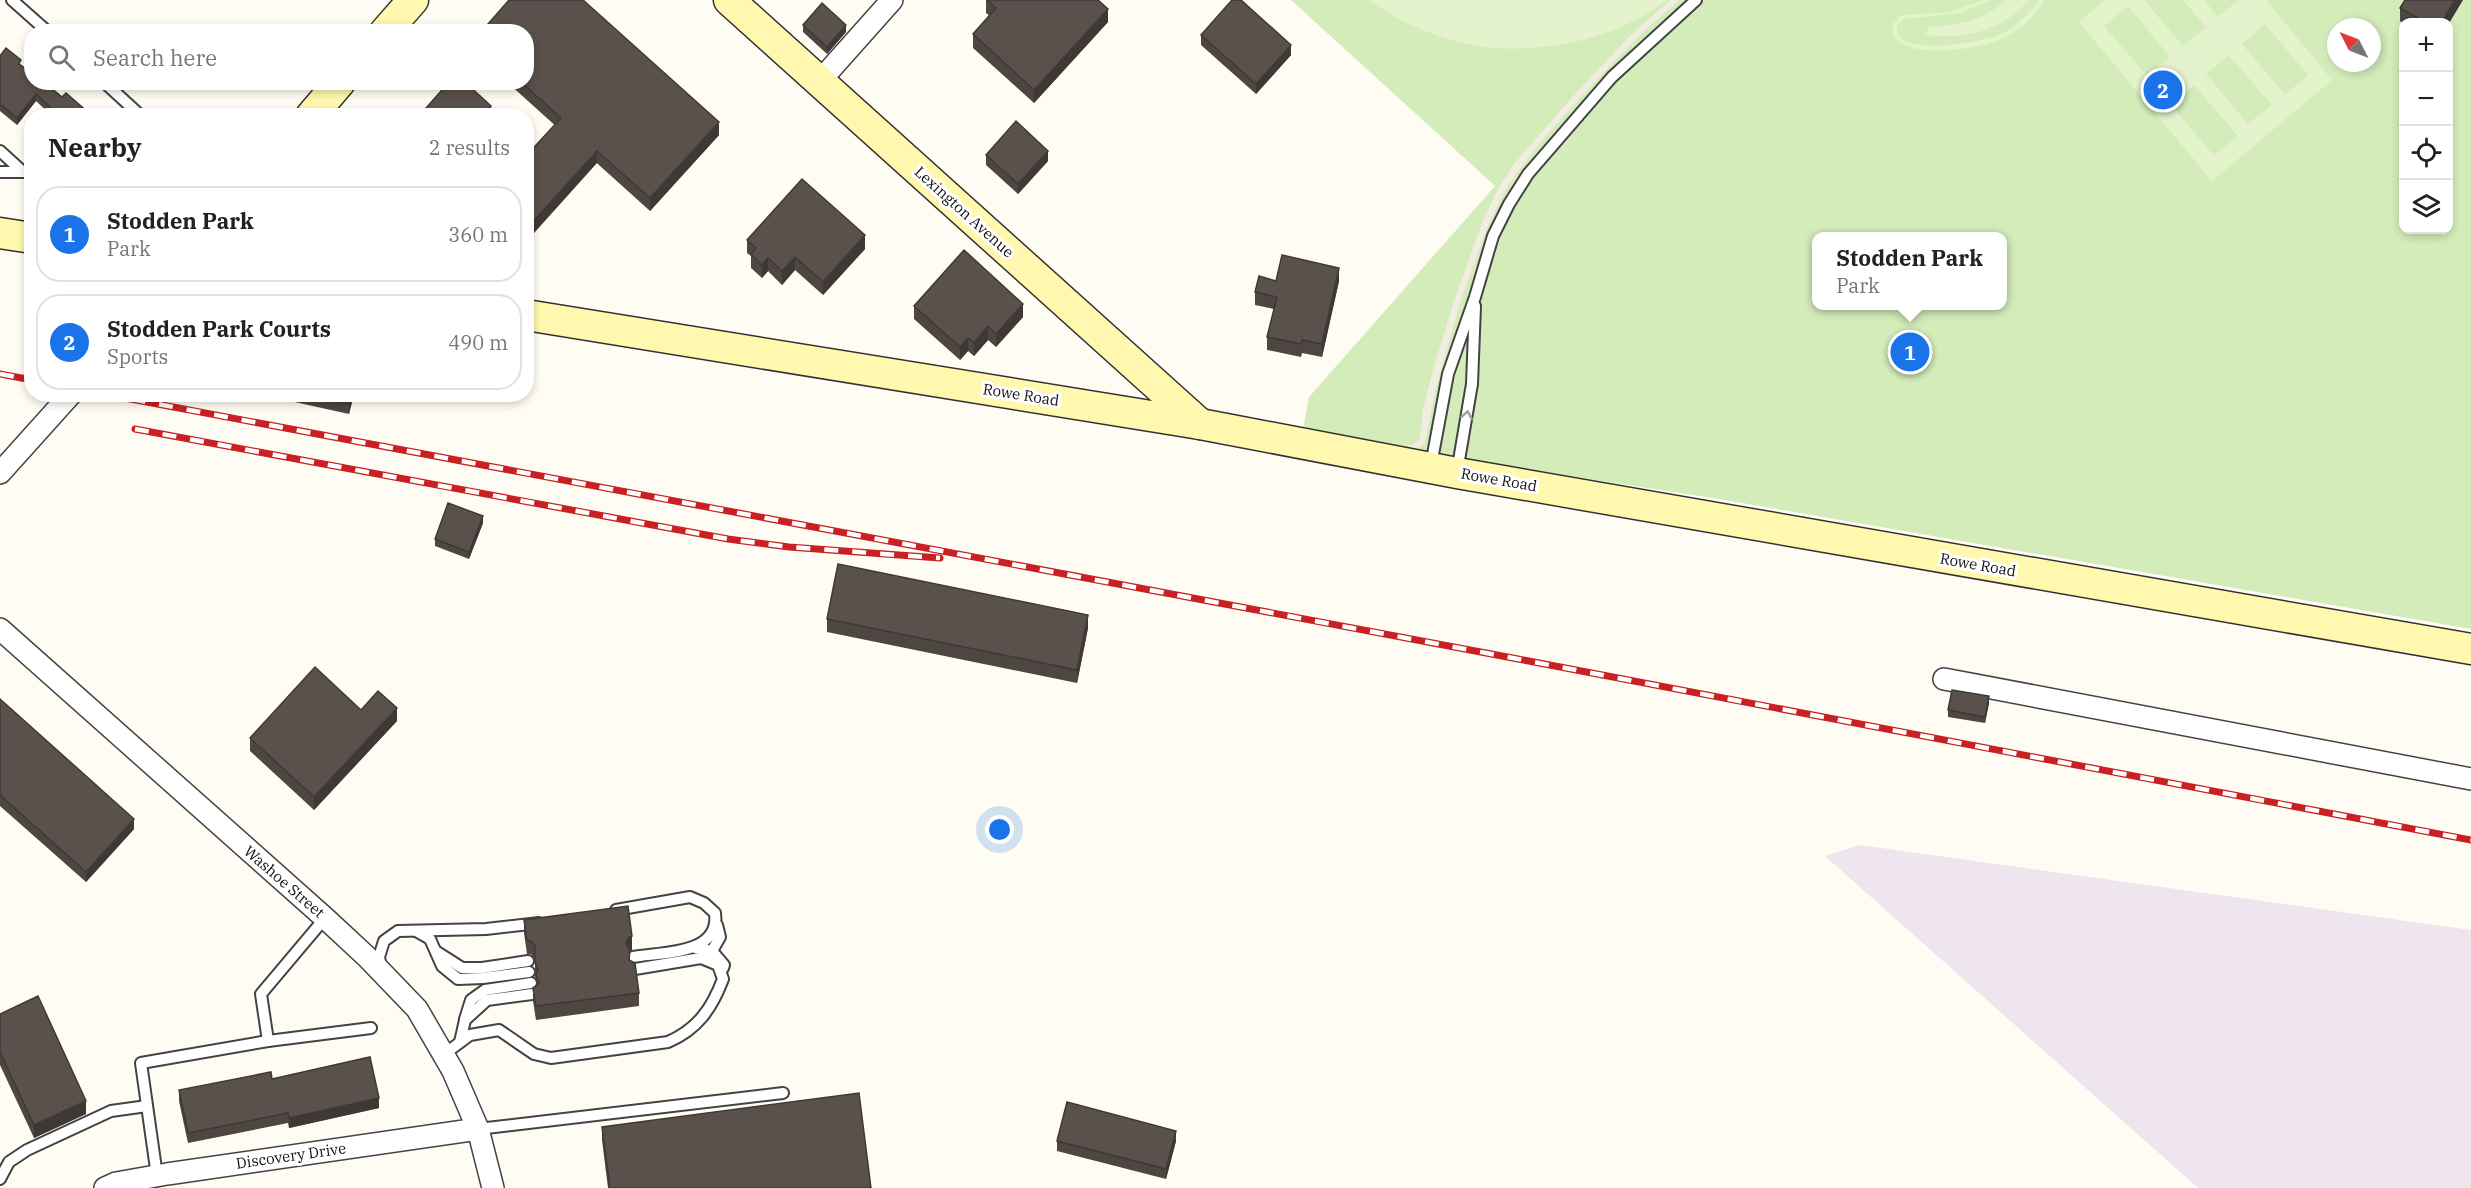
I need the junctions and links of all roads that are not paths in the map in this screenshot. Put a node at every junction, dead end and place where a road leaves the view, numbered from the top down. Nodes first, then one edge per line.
1 (12, 0) edge
2 (413, 0) edge
3 (730, 0) edge
4 (892, 0) edge
5 (1696, 0) edge
6 (39, 24) edge
7 (392, 24) edge
8 (819, 82) junction
9 (113, 90) edge
10 (333, 90) edge
11 (132, 108) edge
12 (318, 108) edge
13 (0, 151) edge
14 (24, 170) edge
15 (0, 172) edge
16 (24, 172) edge
17 (0, 233) edge
18 (24, 237) edge
19 (1475, 297) junction
20 (534, 316) edge
21 (63, 402) edge
22 (1200, 424) junction
23 (1444, 470) junction
24 (0, 473) edge
25 (0, 629) edge
26 (2471, 650) edge
27 (1944, 679) dead end
28 (2471, 779) edge
29 (602, 913) edge
30 (325, 918) junction
31 (549, 922) edge
32 (717, 925) junction
33 (415, 930) junction
34 (695, 948) junction
35 (712, 951) junction
36 (633, 957) dead end
37 (701, 958) junction
38 (635, 969) edge
39 (381, 971) junction
40 (723, 978) junction
41 (372, 1028) dead end
42 (268, 1041) junction
43 (451, 1049) junction
44 (783, 1093) dead end
45 (147, 1106) junction
46 (478, 1129) junction
47 (156, 1176) junction
48 (0, 1179) edge
49 (2, 1188) edge
50 (105, 1188) edge
51 (494, 1188) edge

1 - 6 lane
2 - 7 main road
3 - 8 main road, Lexington Avenue
4 - 8 street
5 - 19 lane
8 - 22 main road, Lexington Avenue
9 - 11 lane
10 - 12 main road
13 - 14 lane
15 - 16 lane
17 - 18 main road
23 -> 19 lane
19 - 23 lane
20 - 22 main road, Rowe Road
21 - 24 street
22 - 23 main road, Rowe Road
23 - 26 main road, Rowe Road
25 - 30 street, Washoe Street
27 - 28 street
29 - 32 lane
30 - 39 street, Washoe Street
30 - 42 lane
31 - 33 lane
32 - 34 lane
32 - 35 lane
33 - 39 lane
33 - 43 lane
34 - 35 lane
34 - 36 lane
35 - 37 lane
35 - 40 lane
37 - 38 lane
37 - 40 lane
39 - 43 street, Washoe Street
40 - 43 lane
41 - 42 lane
42 - 45 lane
43 - 46 street, Washoe Street
44 - 46 lane
45 - 47 lane
45 - 48 lane
46 - 47 street, Discovery Drive
46 - 51 street, Washoe Street
47 - 50 street, Discovery Drive
48 - 49 lane

